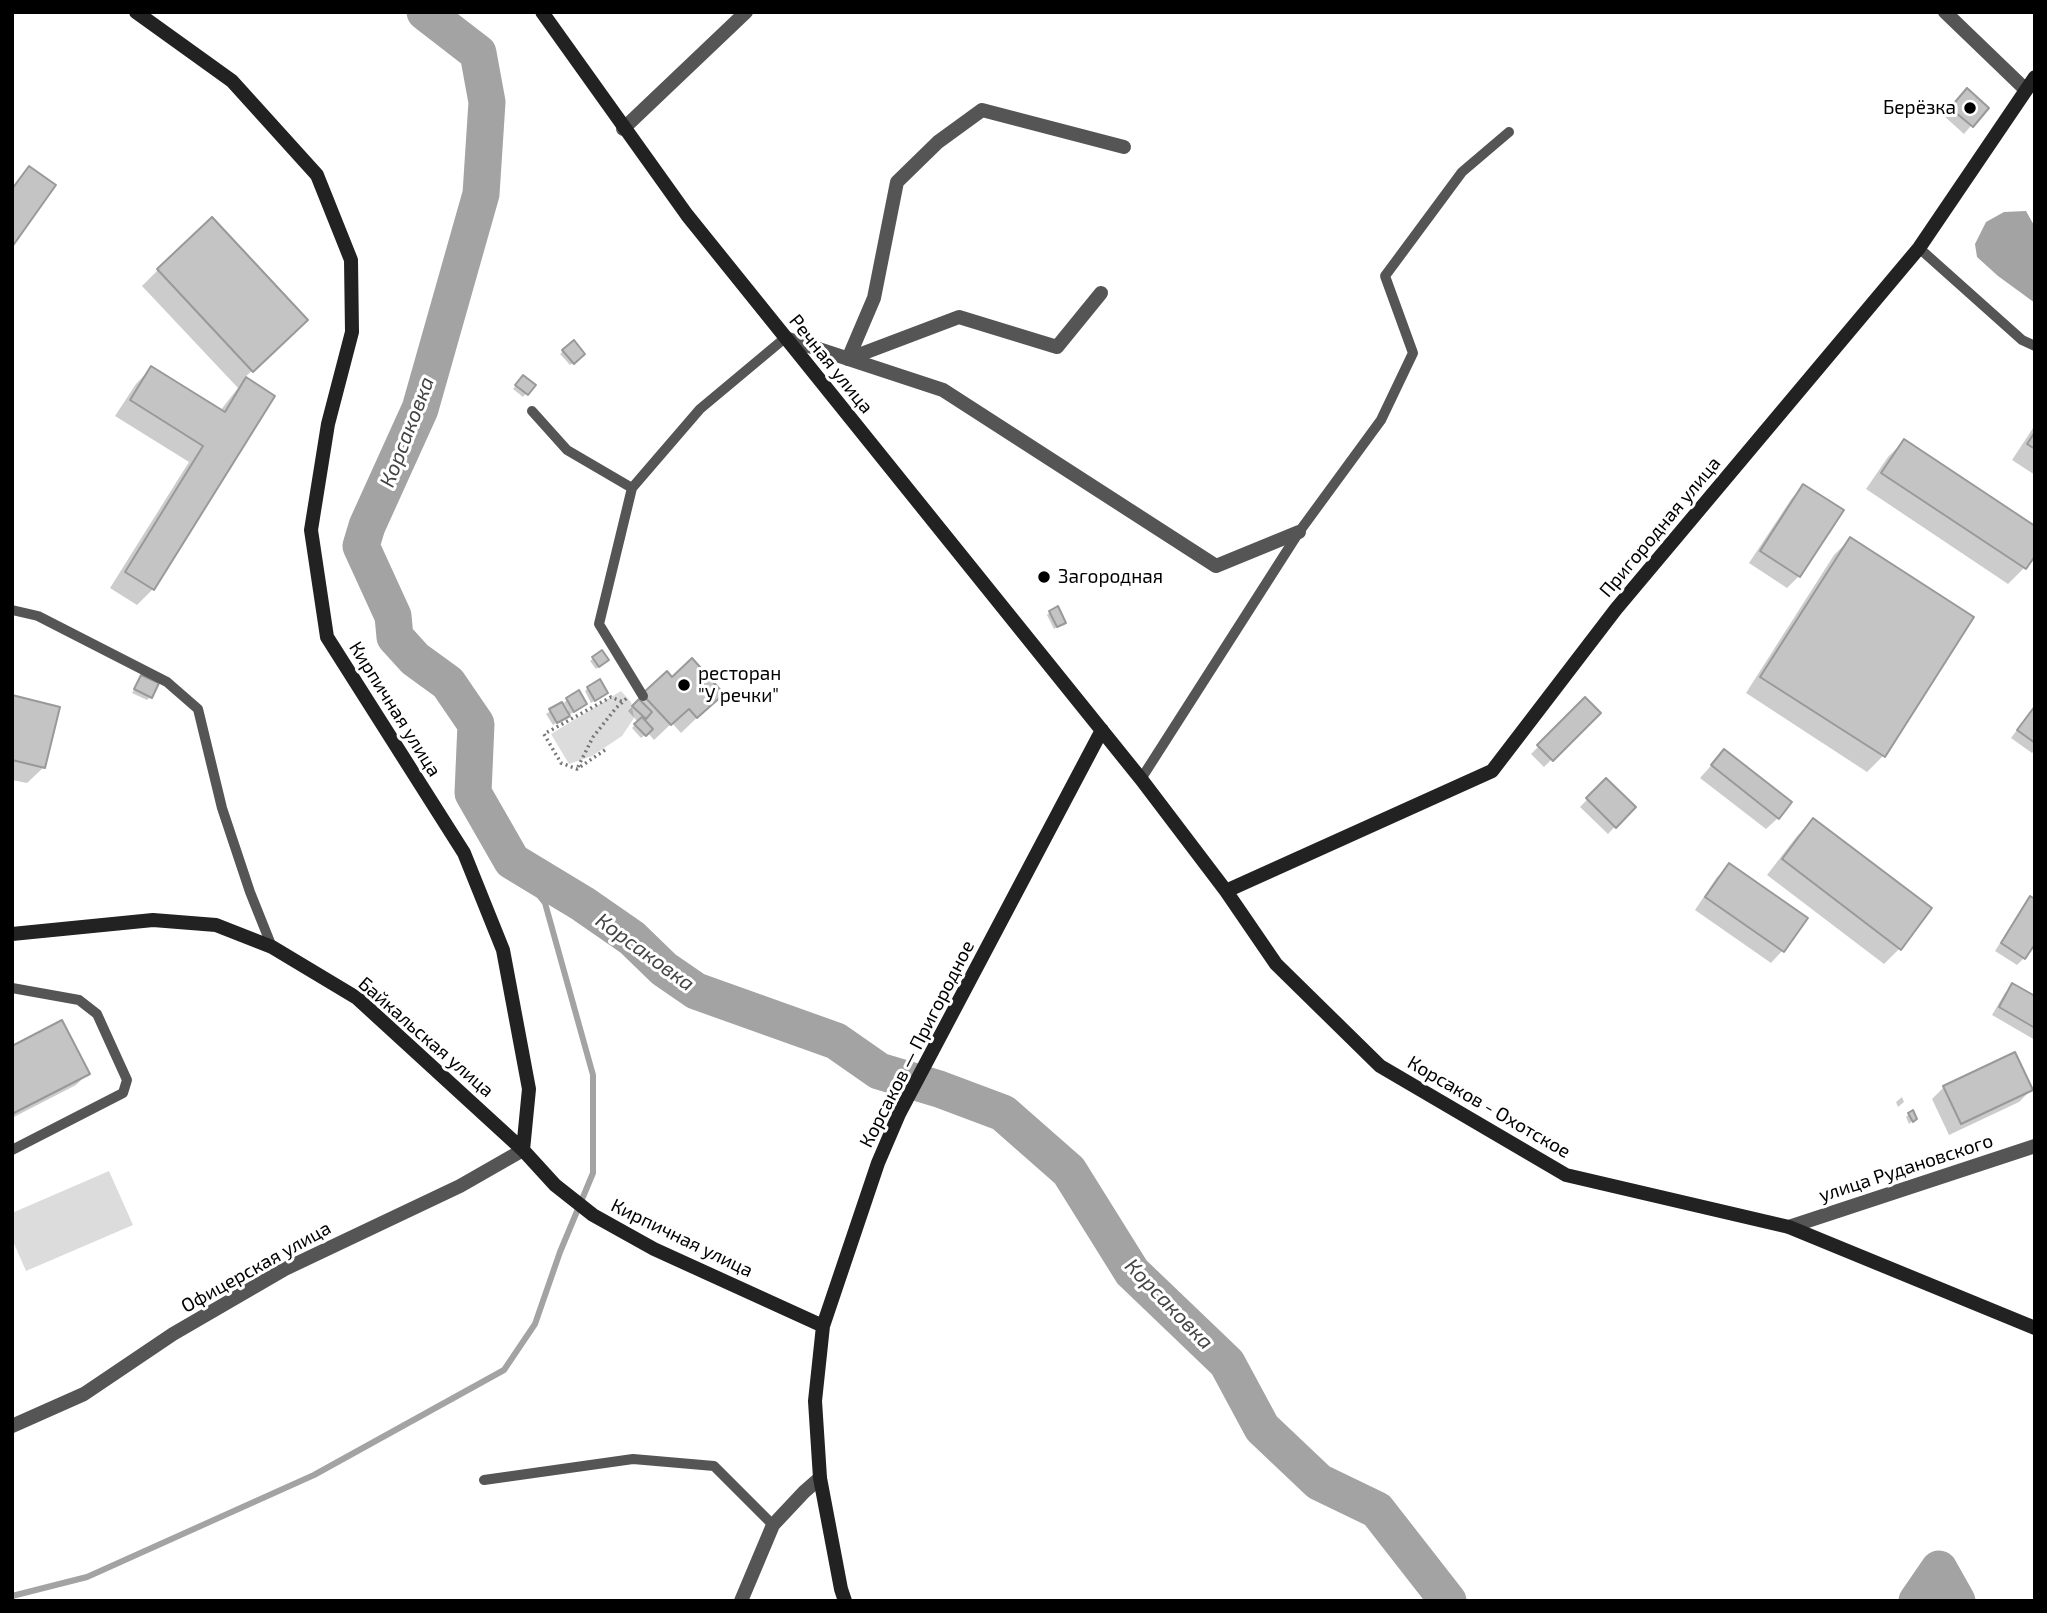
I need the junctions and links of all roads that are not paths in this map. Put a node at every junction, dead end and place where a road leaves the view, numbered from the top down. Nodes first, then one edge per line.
1 (136, 12) edge
2 (542, 12) edge
3 (746, 12) edge
4 (1945, 12) edge
5 (2031, 83) edge
6 (623, 129) junction
7 (1509, 132) dead end
8 (1124, 147) dead end
9 (1919, 248) junction
10 (1101, 293) dead end
11 (785, 338) junction
12 (2035, 346) edge
13 (848, 359) junction
14 (532, 411) dead end
15 (632, 488) junction
16 (1299, 532) junction
17 (12, 610) edge
18 (640, 692) road end
19 (1102, 730) junction
20 (1141, 779) junction
21 (1226, 891) junction
22 (12, 934) edge
23 (272, 947) junction
24 (12, 988) edge
25 (2035, 1146) edge
26 (12, 1150) edge
27 (523, 1150) junction
28 (1789, 1227) junction
29 (823, 1326) junction
30 (2035, 1328) edge
31 (12, 1426) edge
32 (820, 1478) junction
33 (484, 1480) dead end
34 (773, 1525) junction
35 (741, 1601) edge
36 (845, 1601) edge

1 - 27 street, Кирпичная улица
2 - 6 street, Речная улица
3 - 6 street
4 - 5 street
5 - 9 street, Пригородная улица
6 - 11 street, Речная улица
7 - 16 lane
8 - 13 street
9 - 12 lane
9 - 21 street, Пригородная улица
10 - 13 street
11 - 13 street
11 - 15 lane
11 - 19 street, Речная улица
13 - 16 street
14 - 15 lane
15 - 18 lane
16 - 20 lane
17 - 23 lane
19 - 20 street, Корсаков - Охотское
19 - 29 street, Корсаков — Пригородное
20 - 21 street, Корсаков - Охотское
21 - 28 street, Корсаков - Охотское
22 - 23 street, Байкальская улица
23 - 27 street, Байкальская улица
24 - 26 lane
25 - 28 street, улица Рудановского
27 - 29 street, Кирпичная улица
27 - 31 street, Офицерская улица
28 - 30 street, Корсаков - Охотское
29 - 32 street, Корсаков — Пригородное
32 - 34 street
32 - 36 street, Корсаков — Пригородное
33 - 34 lane
34 - 35 street

